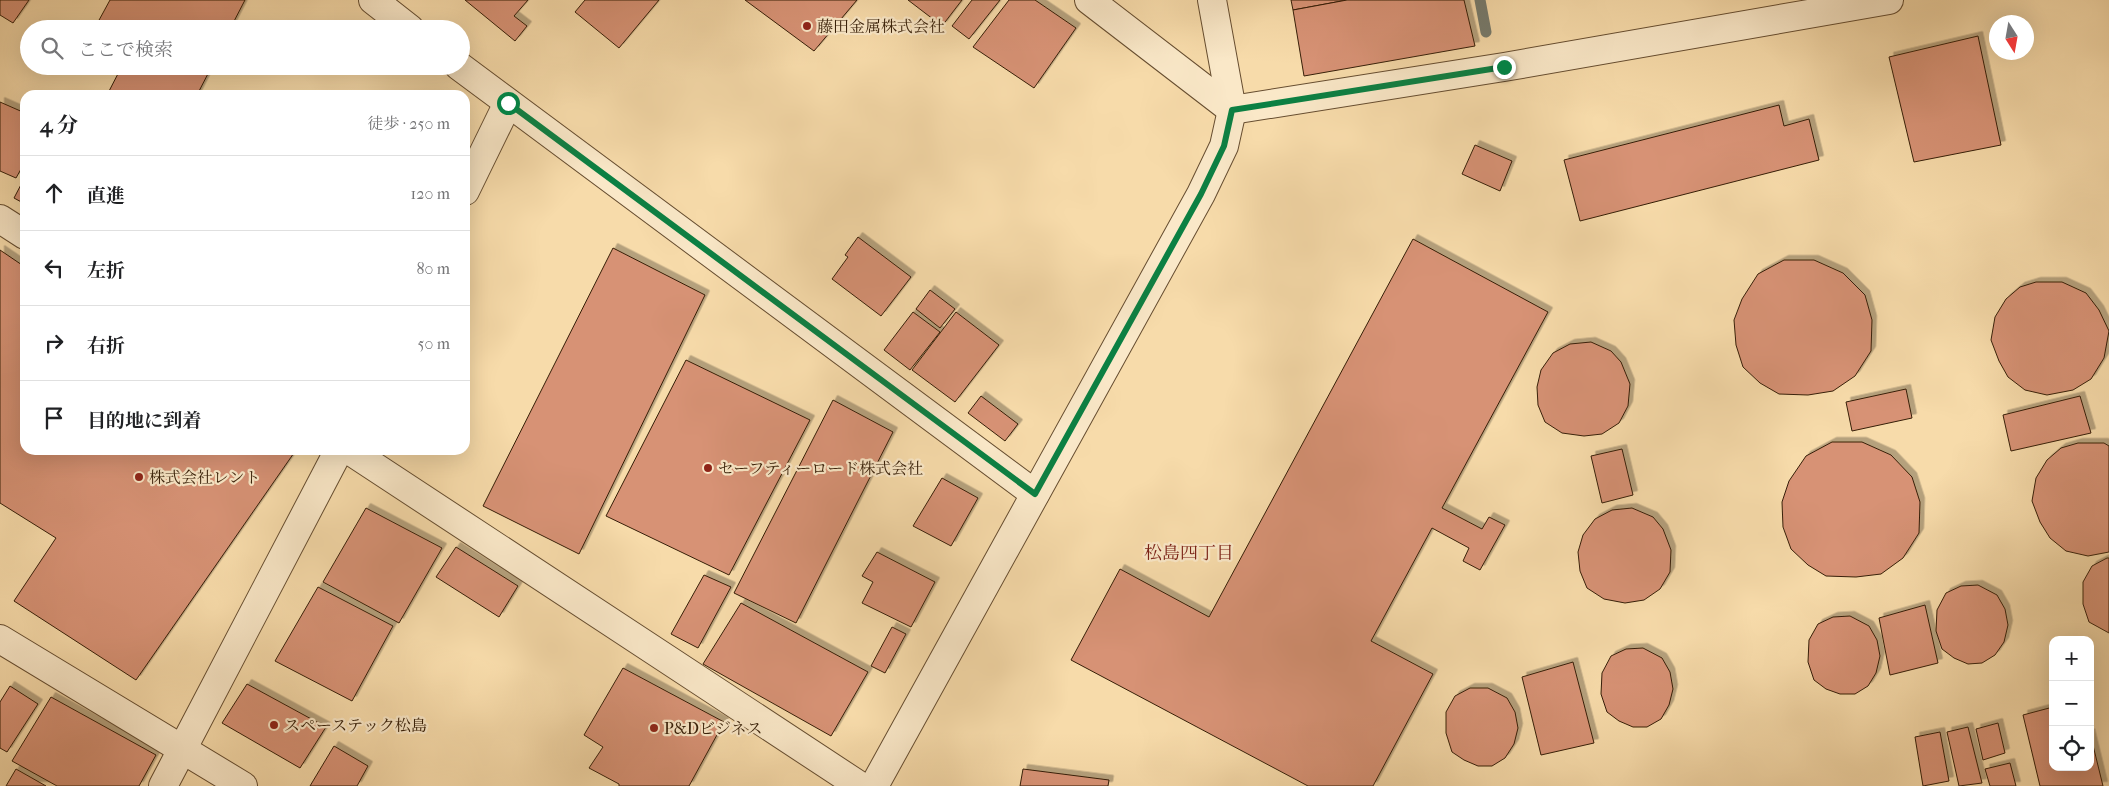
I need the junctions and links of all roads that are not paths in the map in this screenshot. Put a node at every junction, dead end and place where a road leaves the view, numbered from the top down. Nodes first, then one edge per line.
1 (372, 0) edge
2 (1089, 0) edge
3 (1212, 0) edge
4 (1889, 0) edge
5 (1804, 8) edge
6 (398, 20) edge
7 (470, 74) edge
8 (508, 103) junction
9 (1232, 110) junction
10 (470, 181) edge
11 (0, 218) edge
12 (20, 232) edge
13 (336, 455) edge
14 (357, 455) edge
15 (1035, 494) junction
16 (0, 639) edge
17 (181, 750) junction
18 (163, 786) edge
19 (243, 786) edge
20 (860, 786) edge
21 (874, 786) edge

1 - 6 street
2 - 9 street
3 - 9 street
4 - 5 street
5 - 9 street
7 - 8 street
8 - 10 street
8 - 15 street
9 - 15 street
11 - 12 street
13 - 17 street
14 - 20 street
15 - 21 street
16 - 17 street
17 - 18 street
17 - 19 street

